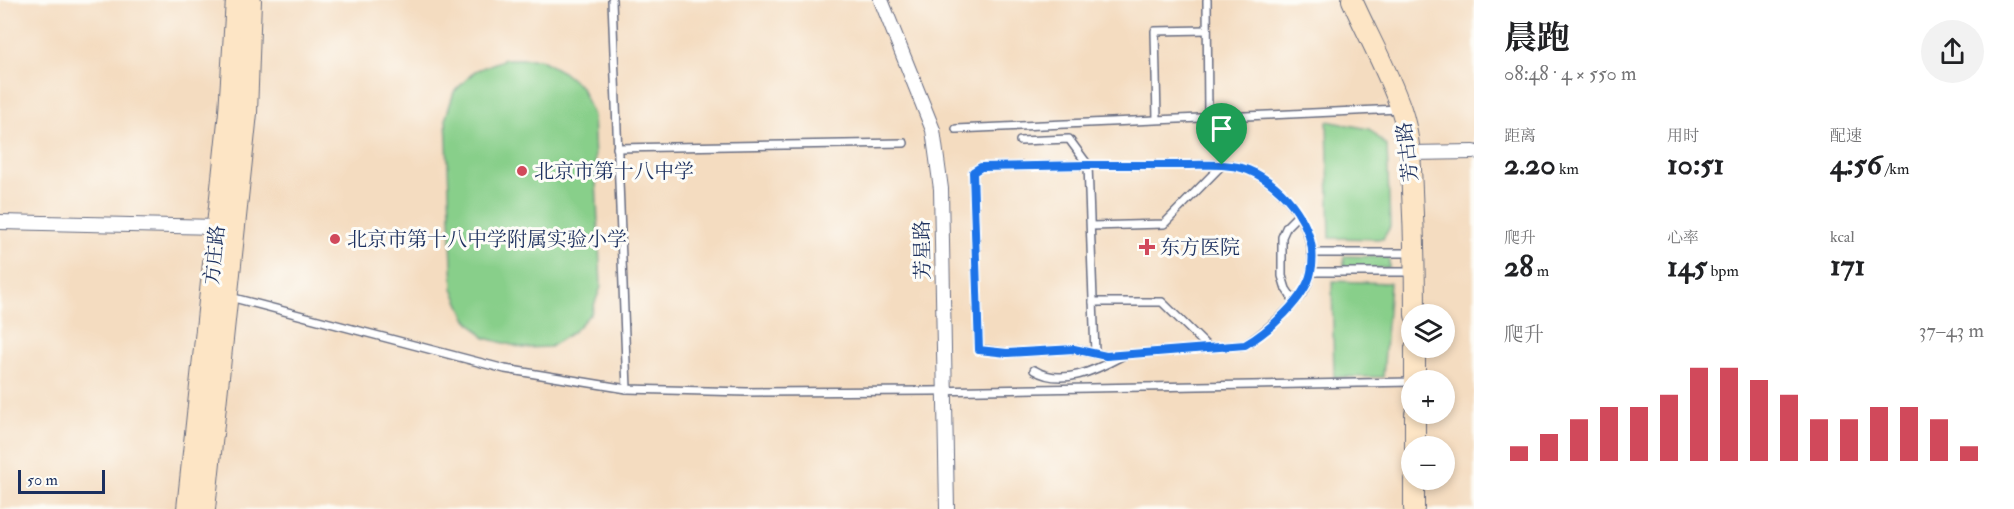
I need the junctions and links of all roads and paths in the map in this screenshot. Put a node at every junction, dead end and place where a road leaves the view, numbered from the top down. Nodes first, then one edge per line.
1 (236, 0) edge
2 (251, 0) edge
3 (612, 0) edge
4 (881, 0) edge
5 (1207, 0) edge
6 (1352, 0) edge
7 (1207, 30) junction
8 (1401, 109) junction
9 (1208, 117) junction
10 (1157, 119) junction
11 (956, 129) dead end
12 (1020, 141) dead end
13 (904, 143) dead end
14 (617, 148) junction
15 (1474, 152) edge
16 (1410, 153) junction
17 (1089, 165) junction
18 (1222, 165) junction
19 (1298, 215) junction
20 (0, 222) edge
21 (1090, 226) junction
22 (217, 227) junction
23 (1311, 253) junction
24 (1414, 253) junction
25 (1311, 272) junction
26 (1415, 272) junction
27 (228, 297) junction
28 (1093, 302) junction
29 (1294, 302) junction
30 (1415, 304) edge
31 (1209, 348) junction
32 (1095, 353) junction
33 (1124, 355) junction
34 (1034, 370) dead end
35 (1401, 381) edge
36 (627, 389) junction
37 (944, 391) junction
38 (1414, 490) edge
39 (187, 509) edge
40 (205, 509) edge
41 (947, 509) edge
42 (1414, 509) edge

1 - 22 main road, 方庄路
2 - 27 main road, 方庄路
3 - 14 lane
4 - 37 street, 芳星路
5 - 7 lane
6 - 8 main road, 芳古路
7 - 9 lane
7 - 10 lane
8 - 9 lane
8 - 16 main road, 芳古路
9 - 10 lane
10 - 11 lane
12 - 17 lane
13 - 14 lane
14 - 36 lane
15 - 16 street
16 - 24 main road, 芳古路
17 - 18 lane
17 - 21 lane
17 - 32 lane
18 - 19 lane
18 - 21 lane
19 - 23 lane
19 - 29 lane
20 - 22 street
21 - 28 lane
22 - 39 main road, 方庄路
23 - 24 lane
23 - 25 lane
24 - 26 main road, 芳古路
25 - 26 lane
25 - 29 lane
26 - 30 main road, 芳古路
27 - 36 lane
27 - 40 main road, 方庄路
28 - 31 lane
28 - 32 lane
29 - 31 lane
31 - 33 lane
32 - 33 lane
33 - 34 lane
35 - 37 lane
36 - 37 lane
37 - 41 street, 芳星路
38 - 42 main road

